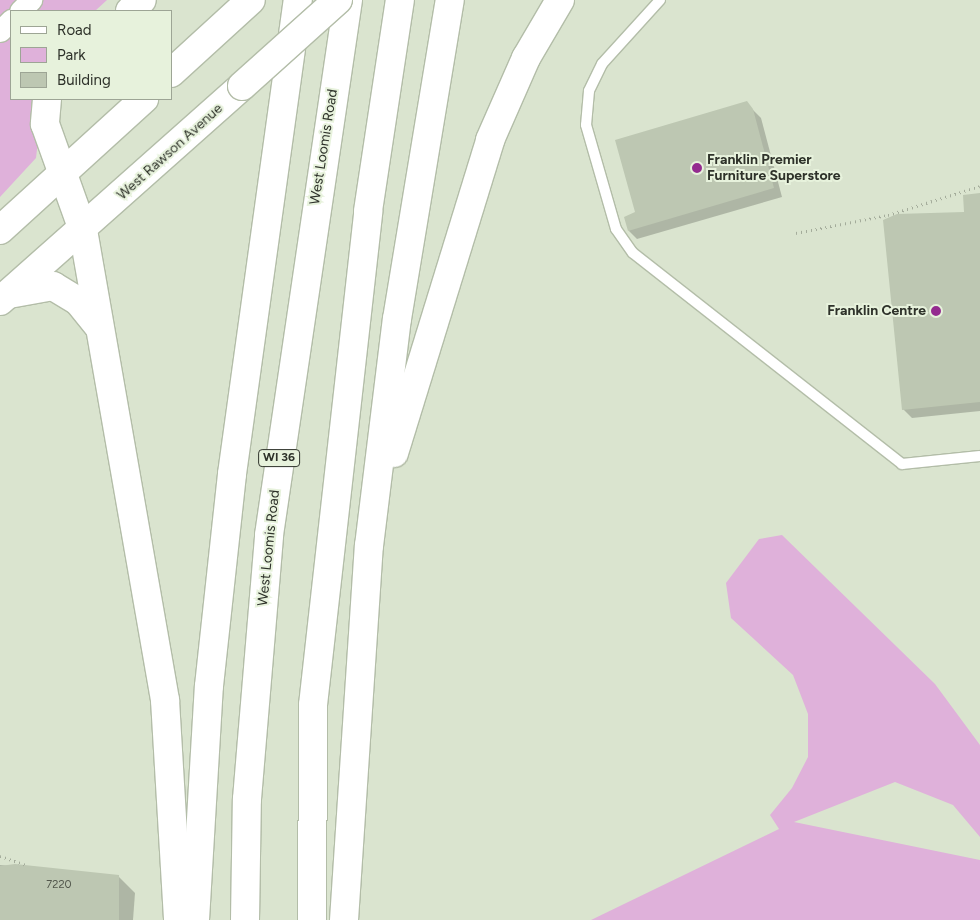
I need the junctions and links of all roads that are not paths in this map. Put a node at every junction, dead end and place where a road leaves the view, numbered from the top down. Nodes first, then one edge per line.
1 (32, 0) edge
2 (142, 0) edge
3 (251, 0) edge
4 (298, 0) edge
5 (338, 0) edge
6 (348, 0) edge
7 (400, 0) edge
8 (450, 0) edge
9 (560, 0) edge
10 (660, 0) edge
11 (21, 10) edge
12 (131, 10) edge
13 (10, 21) edge
14 (0, 31) edge
15 (172, 73) edge
16 (47, 100) edge
17 (143, 100) edge
18 (64, 172) junction
19 (0, 230) edge
20 (83, 230) junction
21 (4, 298) edge
22 (100, 329) junction
23 (980, 456) edge
24 (369, 546) junction
25 (178, 920) edge
26 (195, 920) edge
27 (245, 920) edge
28 (312, 920) edge
29 (344, 920) edge

1 - 11 street
2 - 12 main road
3 - 15 main road
4 - 26 main road
5 - 20 main road, West Rawson Avenue, bridge
6 - 27 main road, West Loomis Road / WI 36
7 - 28 main road
8 - 24 main road
9 - 24 main road
10 - 23 lane
13 - 14 street
16 - 18 main road
17 - 18 main road
18 - 19 main road
18 - 20 main road
20 - 21 main road, West Rawson Avenue
20 - 22 main road
21 - 22 main road
22 - 25 main road
24 - 29 main road

